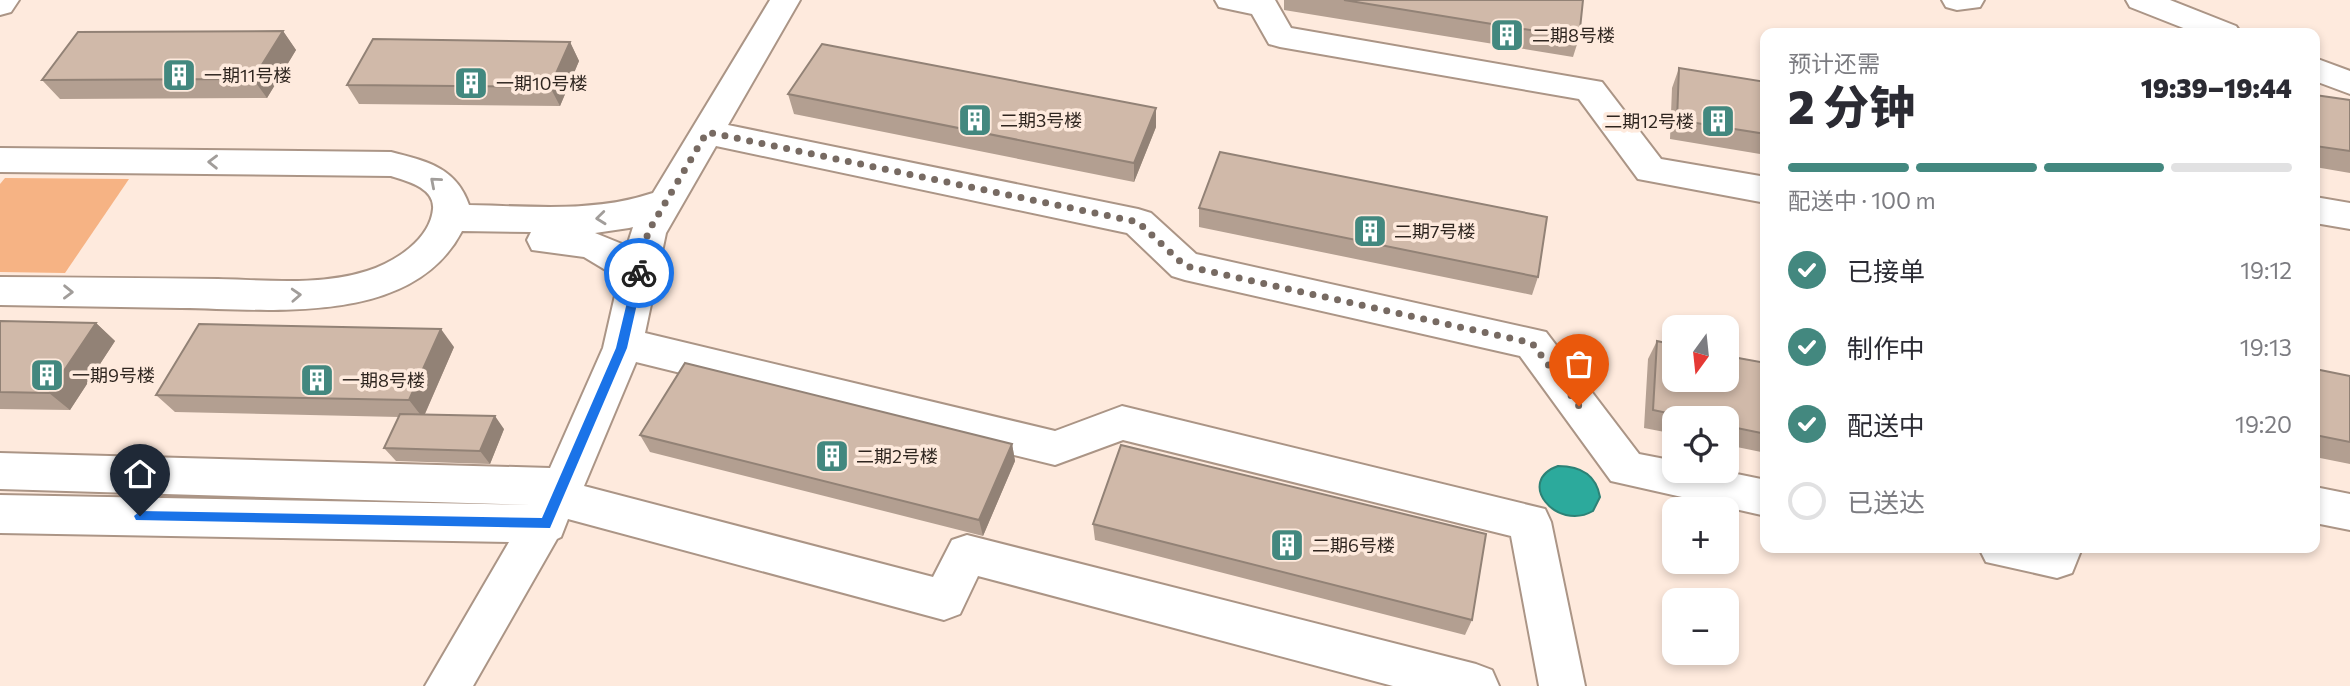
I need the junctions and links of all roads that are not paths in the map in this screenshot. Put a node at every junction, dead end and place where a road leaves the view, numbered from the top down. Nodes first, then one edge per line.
1 (4, 0) edge
2 (785, 0) edge
3 (1230, 0) edge
4 (1957, 0) edge
5 (1969, 0) edge
6 (2141, 0) edge
7 (0, 5) edge
8 (2212, 28) edge
9 (2320, 71) edge
10 (2350, 83) edge
11 (707, 132) junction
12 (0, 160) edge
13 (1760, 189) edge
14 (666, 202) junction
15 (2320, 211) edge
16 (2350, 215) edge
17 (446, 228) junction
18 (639, 273) junction
19 (0, 292) edge
20 (623, 343) junction
21 (0, 471) edge
22 (1760, 497) edge
23 (556, 503) junction
24 (2320, 506) edge
25 (2350, 512) edge
26 (0, 514) edge
27 (2026, 553) edge
28 (2059, 553) edge
29 (448, 686) edge
30 (1476, 686) edge
31 (1562, 686) edge

1 - 7 street
2 - 11 street
3 - 13 street
4 - 5 street
6 - 8 street
9 - 10 street
11 - 14 street
11 - 22 street
17 -> 12 street
14 -> 17 street
14 - 18 street
15 - 16 street
17 - 18 street
19 -> 17 street
18 - 20 street
20 - 23 street
20 - 31 street
21 - 23 street
23 - 26 street
23 - 29 street
23 - 30 street
24 - 25 street
27 - 28 street

